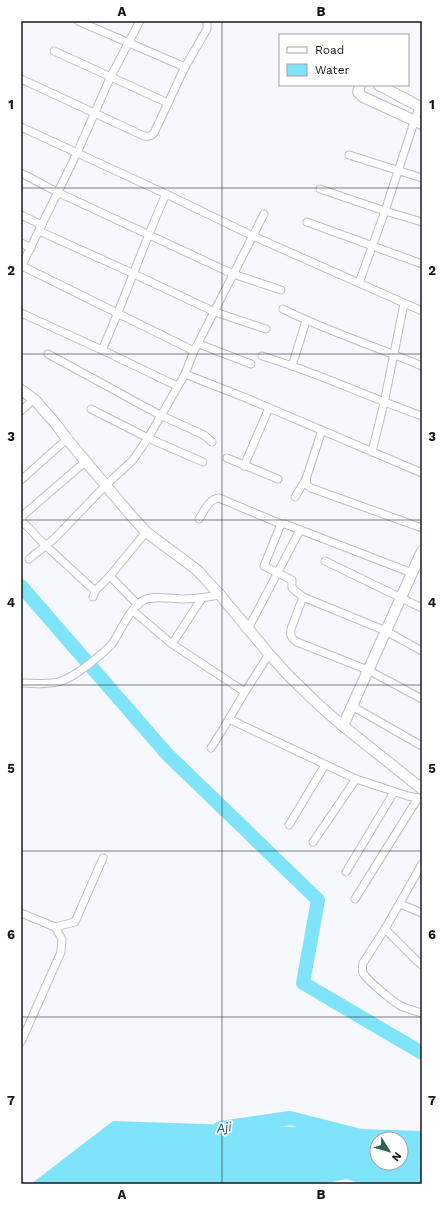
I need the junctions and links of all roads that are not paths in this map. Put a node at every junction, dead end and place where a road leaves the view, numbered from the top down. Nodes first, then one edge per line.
1 (78, 21) edge
2 (140, 21) edge
3 (207, 21) edge
4 (129, 42) junction
5 (54, 51) dead end
6 (185, 67) junction
7 (111, 76) junction
8 (21, 79) edge
9 (360, 86) edge
10 (381, 86) edge
11 (168, 103) junction
12 (420, 107) edge
13 (95, 112) junction
14 (418, 122) edge
15 (21, 127) edge
16 (77, 154) junction
17 (349, 155) dead end
18 (398, 170) junction
19 (21, 173) edge
20 (422, 178) edge
21 (320, 189) dead end
22 (57, 192) junction
23 (166, 194) junction
24 (385, 211) junction
25 (264, 214) dead end
26 (21, 215) edge
27 (307, 222) dead end
28 (422, 222) edge
29 (40, 228) junction
30 (148, 234) junction
31 (253, 236) junction
32 (21, 243) edge
33 (373, 247) junction
34 (31, 248) junction
35 (422, 264) edge
36 (21, 267) edge
37 (133, 274) junction
38 (233, 274) junction
39 (359, 283) junction
40 (282, 290) dead end
41 (404, 304) junction
42 (283, 309) dead end
43 (215, 312) junction
44 (422, 312) edge
45 (21, 313) edge
46 (119, 313) junction
47 (306, 321) junction
48 (266, 329) dead end
49 (199, 344) junction
50 (102, 350) junction
51 (194, 351) junction
52 (48, 354) dead end
53 (394, 354) junction
54 (262, 356) dead end
55 (251, 364) dead end
56 (292, 366) junction
57 (422, 366) edge
58 (185, 374) junction
59 (177, 386) junction
60 (21, 390) edge
61 (34, 399) junction
62 (384, 403) junction
63 (269, 408) junction
64 (91, 409) dead end
65 (21, 411) edge
66 (160, 415) junction
67 (422, 416) edge
68 (322, 430) junction
69 (148, 438) junction
70 (67, 439) junction
71 (212, 442) dead end
72 (372, 452) junction
73 (227, 458) dead end
74 (86, 461) junction
75 (203, 462) dead end
76 (244, 466) junction
77 (422, 473) edge
78 (278, 479) dead end
79 (306, 479) junction
80 (21, 480) edge
81 (106, 485) junction
82 (295, 497) dead end
83 (21, 518) edge
84 (199, 519) dead end
85 (281, 524) junction
86 (422, 528) edge
87 (300, 530) junction
88 (146, 532) junction
89 (45, 545) junction
90 (421, 557) edge
91 (29, 559) dead end
92 (325, 561) dead end
93 (277, 572) junction
94 (412, 573) junction
95 (110, 576) junction
96 (220, 595) junction
97 (303, 597) junction
98 (202, 598) junction
99 (400, 598) junction
100 (138, 605) junction
101 (422, 608) edge
102 (133, 611) junction
103 (248, 629) junction
104 (386, 631) junction
105 (172, 644) junction
106 (422, 651) edge
107 (269, 654) junction
108 (368, 670) junction
109 (21, 683) edge
110 (245, 692) junction
111 (422, 699) edge
112 (352, 706) junction
113 (229, 719) junction
114 (343, 726) junction
115 (422, 746) edge
116 (211, 748) dead end
117 (325, 765) junction
118 (356, 779) junction
119 (394, 792) junction
120 (421, 795) edge
121 (289, 825) dead end
122 (313, 842) dead end
123 (103, 858) dead end
124 (422, 864) edge
125 (346, 872) dead end
126 (355, 899) dead end
127 (400, 904) junction
128 (21, 912) edge
129 (422, 913) edge
130 (55, 927) junction
131 (386, 929) junction
132 (422, 965) edge
133 (422, 1013) edge
134 (21, 1041) edge

1 - 4 street
2 - 4 street
3 - 6 street
4 - 6 street
4 - 7 street
5 - 7 street
6 - 11 street
7 - 11 street
7 - 13 street
8 - 13 street
9 - 14 street
10 - 12 street
11 - 13 street
12 - 14 street
13 - 16 street
14 - 18 street
15 - 16 street
16 - 22 street
16 - 23 street
17 - 18 street
18 - 20 street
18 - 24 street
19 - 22 street
21 - 24 street
22 - 29 street
22 - 30 street
23 - 30 street
23 - 31 street
24 - 28 street
24 - 33 street
25 - 31 street
26 - 29 street
27 - 33 street
29 - 34 street
29 - 37 street
30 - 37 street
30 - 38 street
31 - 38 street
31 - 39 street
32 - 34 street
33 - 35 street
33 - 39 street
34 - 36 street
36 - 46 street
37 - 43 street
37 - 46 street
38 - 40 street
38 - 43 street
39 - 41 street
41 - 44 street
41 - 53 street
42 - 47 street
43 - 48 street
43 - 49 street
45 - 50 street
46 - 50 street
46 - 51 street
47 - 53 street
47 - 56 street
49 - 51 street
49 - 55 street
50 - 59 street
51 - 58 street
52 - 66 street
53 - 57 street
53 - 62 street
54 - 56 street
56 - 62 street
58 - 59 street
58 - 63 street
59 - 66 street
60 - 61 street
61 - 65 street
61 - 70 street
62 - 67 street
62 - 72 street
63 - 68 street
63 - 76 street
64 - 69 street
66 - 69 street
66 - 71 street
68 - 72 street
68 - 79 street
69 - 75 street
69 - 81 street
70 - 74 street
70 - 80 street
72 - 77 street
73 - 76 street
74 - 81 street
74 - 83 street
76 - 78 street
79 - 82 street
79 - 86 street
81 - 88 street
81 - 89 street
83 - 89 street
84 - 85 street
85 - 87 street
85 - 93 street
87 - 93 street
87 - 94 street
88 - 95 street
88 - 96 street
89 - 91 street
89 - 95 street
90 - 94 street
92 - 99 street
93 - 97 street
93 - 103 street
94 - 99 street
95 - 100 street
96 - 98 street
96 - 103 street
97 - 104 street
97 - 108 street
98 - 100 street
98 - 105 street
99 - 101 street
99 - 104 street
100 - 102 street
102 - 105 street
102 - 109 street
103 - 107 street
104 - 106 street
104 - 108 street
105 - 110 street
107 - 110 street
107 - 114 street
108 - 111 street
108 - 112 street
110 - 113 street
112 - 114 street
112 - 115 street
113 - 116 street
113 - 117 street
114 - 120 street
117 - 118 street
117 - 121 street
118 - 119 street
118 - 122 street
119 - 120 street
119 - 125 street
120 - 126 street
123 - 130 street
124 - 127 street
127 - 129 street
127 - 131 street
128 - 130 street
130 - 134 street
131 - 132 street
131 - 133 street

